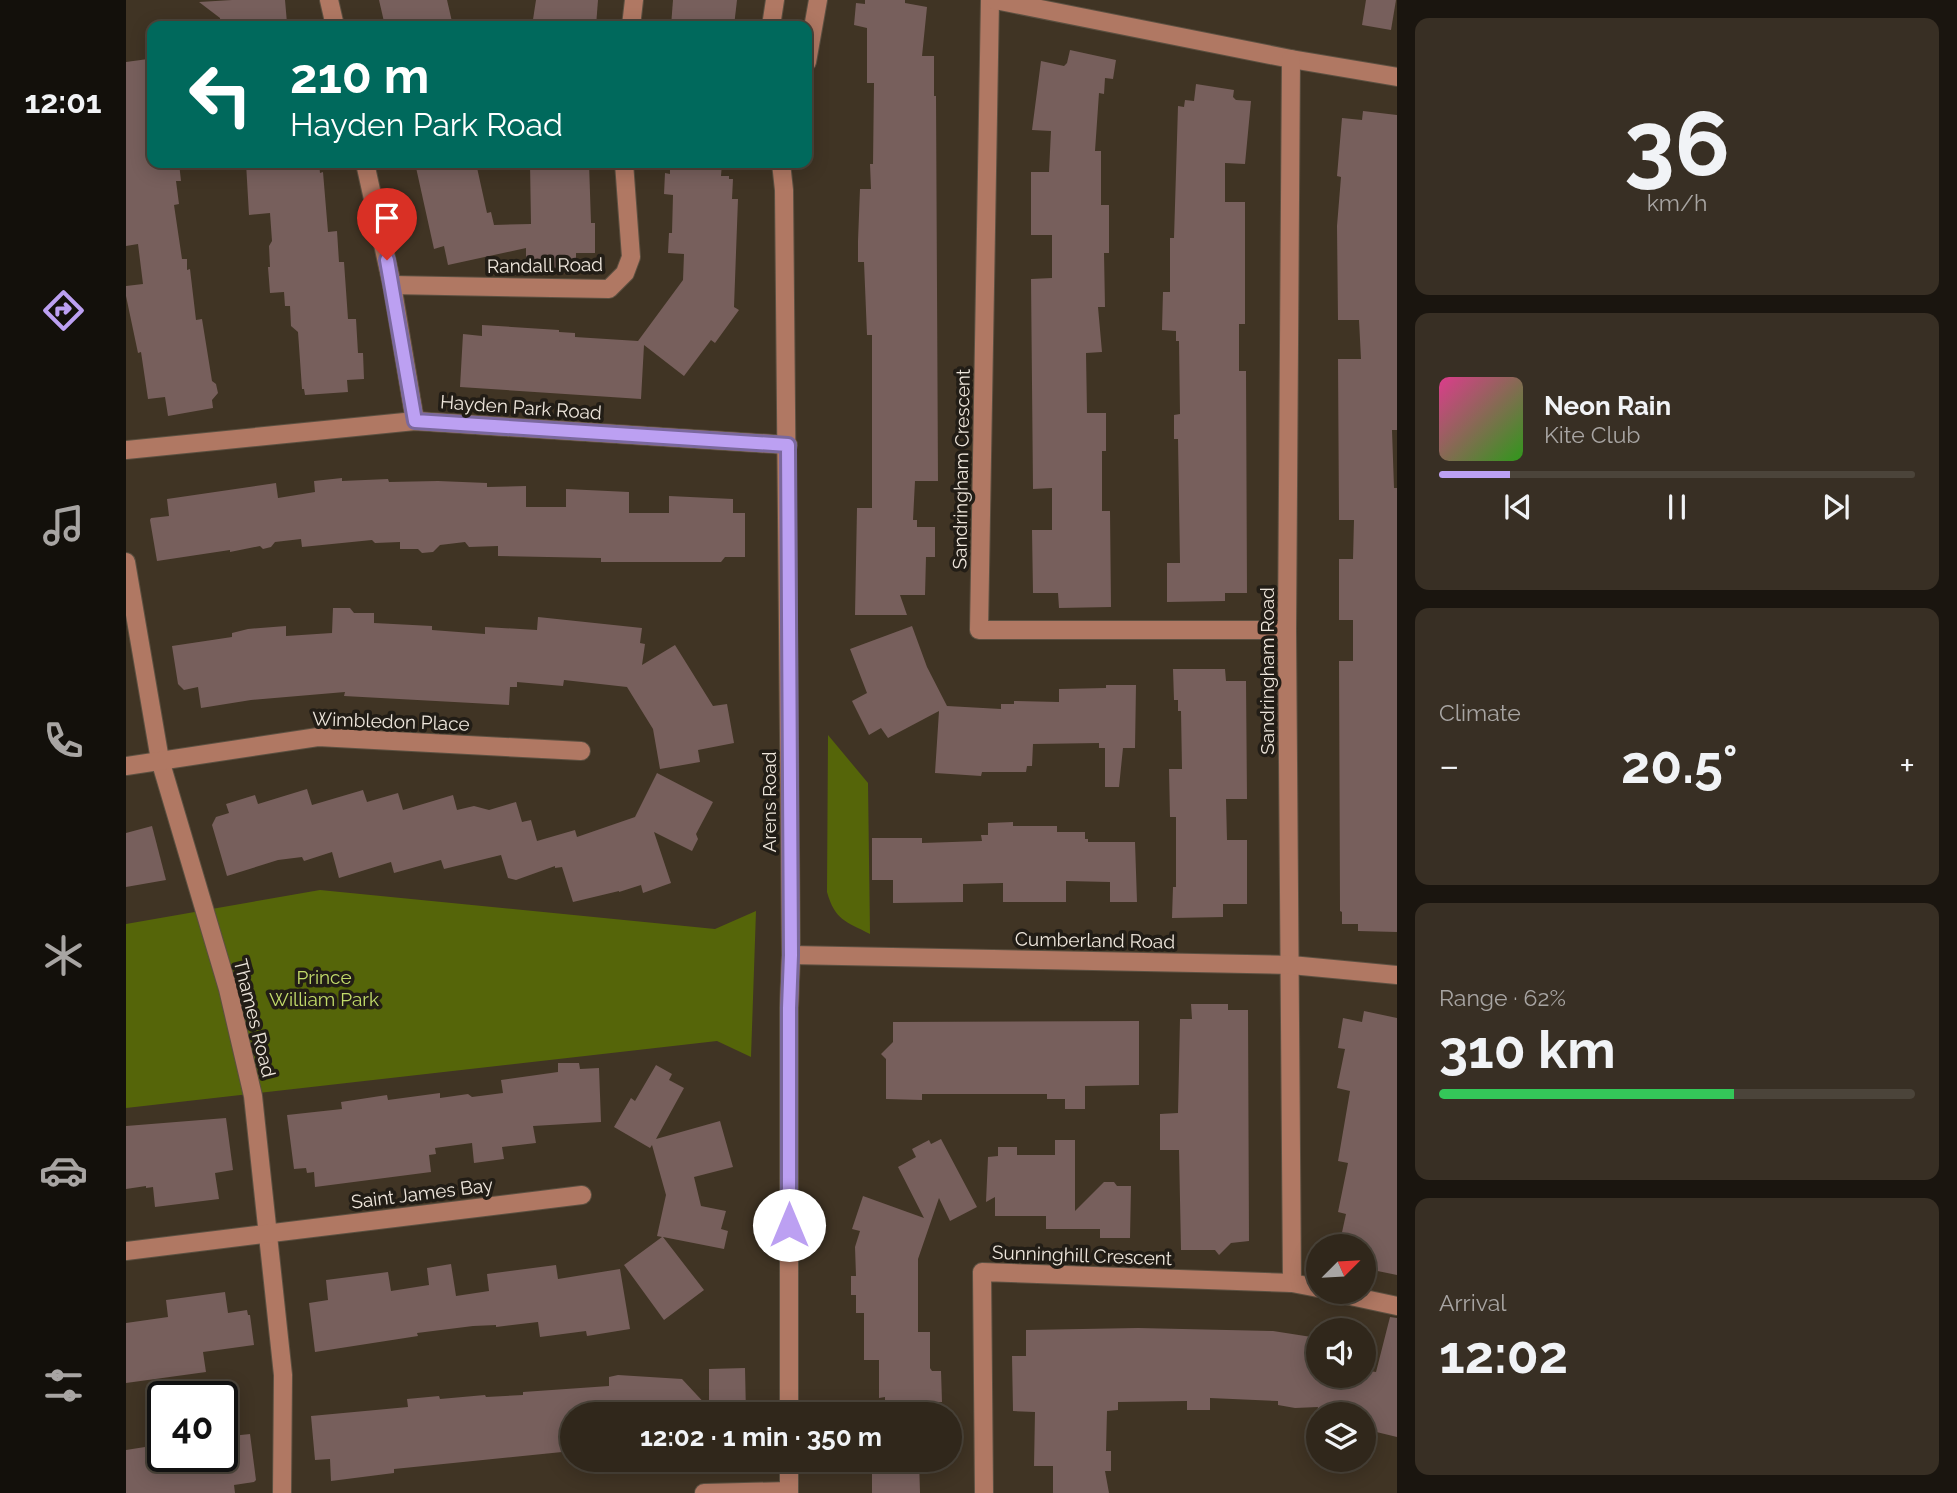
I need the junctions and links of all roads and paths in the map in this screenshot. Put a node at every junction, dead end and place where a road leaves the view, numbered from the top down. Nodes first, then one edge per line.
1 (330, 0) edge
2 (634, 0) edge
3 (775, 0) edge
4 (818, 0) edge
5 (993, 0) edge
6 (334, 21) edge
7 (632, 21) edge
8 (772, 21) edge
9 (812, 34) edge
10 (1292, 60) junction
11 (1397, 77) edge
12 (366, 168) edge
13 (624, 168) edge
14 (782, 168) edge
15 (788, 168) edge
16 (784, 190) junction
17 (392, 285) junction
18 (415, 421) junction
19 (788, 445) junction
20 (126, 450) edge
21 (126, 562) edge
22 (1287, 629) junction
23 (581, 751) dead end
24 (160, 760) junction
25 (126, 766) edge
26 (791, 955) junction
27 (1292, 965) junction
28 (1397, 975) edge
29 (582, 1195) dead end
30 (268, 1233) junction
31 (126, 1251) edge
32 (1292, 1283) junction
33 (1306, 1286) edge
34 (1376, 1301) edge
35 (1397, 1306) edge
36 (789, 1402) edge
37 (789, 1472) edge
38 (789, 1492) edge
39 (282, 1493) edge
40 (704, 1493) edge
41 (984, 1493) edge

1 - 6 street
2 - 7 street
3 - 8 street
4 - 9 street
5 - 10 street, Sandringham Crescent
5 - 22 street, Sandringham Crescent
10 - 11 street, Sandringham Crescent
10 - 22 street, Sandringham Road
12 - 17 street
13 - 17 street, Randall Road
14 - 16 street, Arens Road
15 - 16 street, Arens Road
16 - 19 street, Arens Road
17 - 18 street
18 - 19 street, Hayden Park Road
18 - 20 street, Hayden Park Road
19 - 26 street, Arens Road
21 - 24 street, Thames Road
22 - 27 street, Sandringham Road
23 - 24 street, Wimbledon Place
24 - 25 street, Wimbledon Place
24 - 30 street, Thames Road
26 - 27 street, Cumberland Road
26 - 36 street, Arens Road
27 - 28 street, Cumberland Road
27 - 32 street, Sandringham Road
29 - 30 street, Saint James Bay
30 - 31 street, Saint James Bay
30 - 39 street, Thames Road
32 - 33 street, Sunninghill Crescent
32 - 41 street, Sunninghill Crescent
34 - 35 street
37 - 38 street
38 - 40 street

